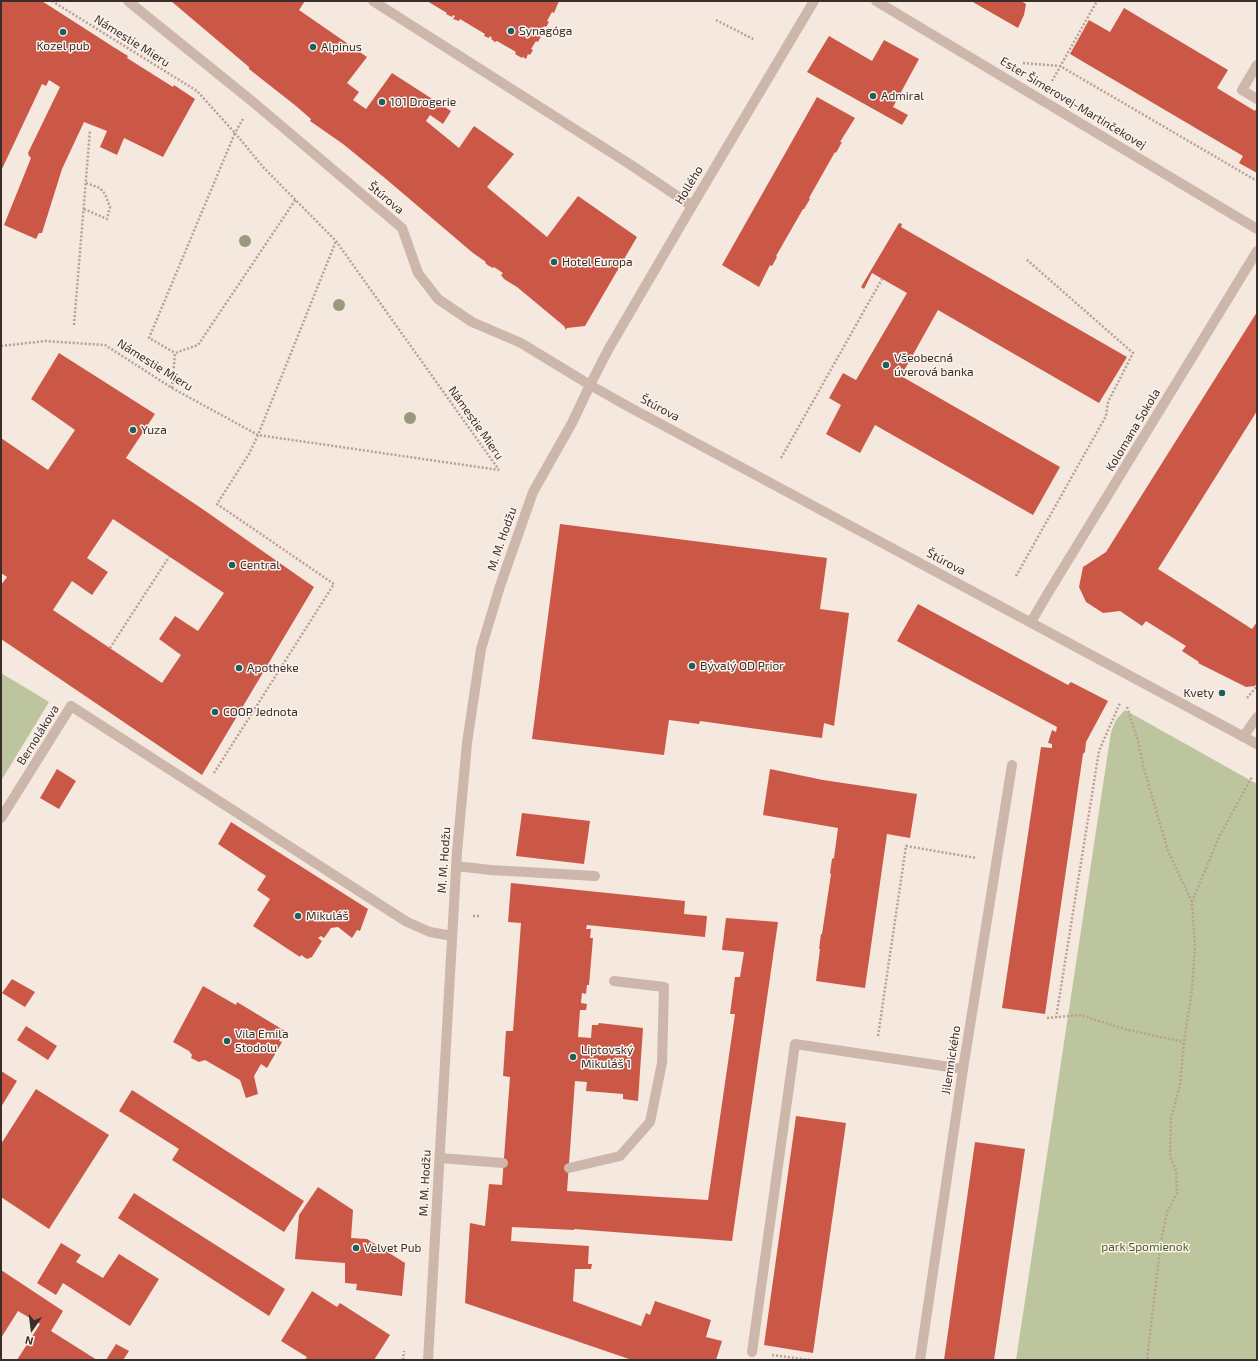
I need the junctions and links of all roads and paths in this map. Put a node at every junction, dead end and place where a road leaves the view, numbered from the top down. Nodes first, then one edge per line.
1 (52, 1) edge
2 (128, 1) edge
3 (373, 1) edge
4 (814, 1) edge
5 (876, 1) edge
6 (1097, 1) edge
7 (716, 20) dead end
8 (755, 40) dead end
9 (1021, 63) dead end
10 (1257, 65) edge
11 (1060, 66) junction
12 (1042, 99) junction
13 (1257, 99) edge
14 (253, 102) junction
15 (90, 130) dead end
16 (235, 133) junction
17 (1257, 181) edge
18 (86, 183) junction
19 (296, 199) junction
20 (692, 206) junction
21 (84, 209) junction
22 (1257, 229) edge
23 (336, 241) junction
24 (1257, 251) edge
25 (1026, 260) dead end
26 (882, 279) dead end
27 (74, 325) dead end
28 (1, 346) edge
29 (175, 353) junction
30 (590, 385) junction
31 (172, 388) junction
32 (258, 435) junction
33 (781, 458) dead end
34 (169, 557) dead end
35 (1016, 576) dead end
36 (1031, 622) junction
37 (110, 648) dead end
38 (1257, 686) edge
39 (1243, 700) dead end
40 (1120, 703) dead end
41 (1127, 707) dead end
42 (1257, 717) edge
43 (1244, 737) junction
44 (1257, 744) edge
45 (1012, 765) dead end
46 (1252, 777) dead end
47 (203, 790) junction
48 (1, 818) edge
49 (996, 862) junction
50 (456, 866) junction
51 (595, 876) dead end
52 (1192, 902) junction
53 (452, 936) junction
54 (614, 982) dead end
55 (1048, 1018) dead end
56 (1056, 1018) junction
57 (1184, 1042) junction
58 (875, 1056) junction
59 (963, 1069) junction
60 (440, 1158) junction
61 (503, 1163) dead end
62 (569, 1168) dead end
63 (404, 1351) dead end
64 (752, 1352) joint
65 (403, 1360) edge
66 (428, 1360) edge
67 (810, 1360) edge
68 (920, 1360) edge
69 (1147, 1360) edge

1 - 16 path, Námestie Mieru
2 - 14 street, Štúrova
3 - 20 street
4 - 20 street, Hollého
5 - 12 street, Ester Šimerovej-Martinčekovej
6 - 11 path
7 - 8 path
9 - 11 path
10 - 13 street
11 - 12 path
11 - 17 path
12 - 22 street, Ester Šimerovej-Martinčekovej
14 - 16 path, Námestie Mieru
14 - 30 street, Štúrova
15 - 18 path
16 - 19 path, Námestie Mieru
16 - 29 path, Námestie Mieru
18 - 21 path
18 - 21 path
19 - 23 path, Námestie Mieru
19 - 29 path
20 - 30 street, Hollého
21 - 27 path
23 - 32 path
23 - 32 path, Námestie Mieru
24 - 36 street, Kolomana Sokola
25 - 35 path
26 - 33 path
28 - 31 path, Námestie Mieru
29 - 31 path
30 - 36 street, Štúrova
30 - 50 street, M. M. Hodžu
31 - 32 path, Námestie Mieru
32 - 47 path
34 - 37 path
36 - 43 street, Štúrova
38 - 39 path
40 - 56 path
41 - 52 path
42 - 43 street
43 - 44 street, Štúrova
45 - 49 street, Jilemnického
46 - 52 path
47 - 48 street, Bernolákova
47 - 53 street
49 - 58 path
49 - 59 street, Jilemnického
50 - 51 street
50 - 53 street, M. M. Hodžu
52 - 57 path
53 - 60 street, M. M. Hodžu
54 - 62 street
55 - 56 path
56 - 57 path
57 - 69 path
58 - 59 street
58 - 64 street
59 - 68 street, Jilemnického
60 - 61 street
60 - 66 street, M. M. Hodžu
63 - 65 path
64 - 67 path

